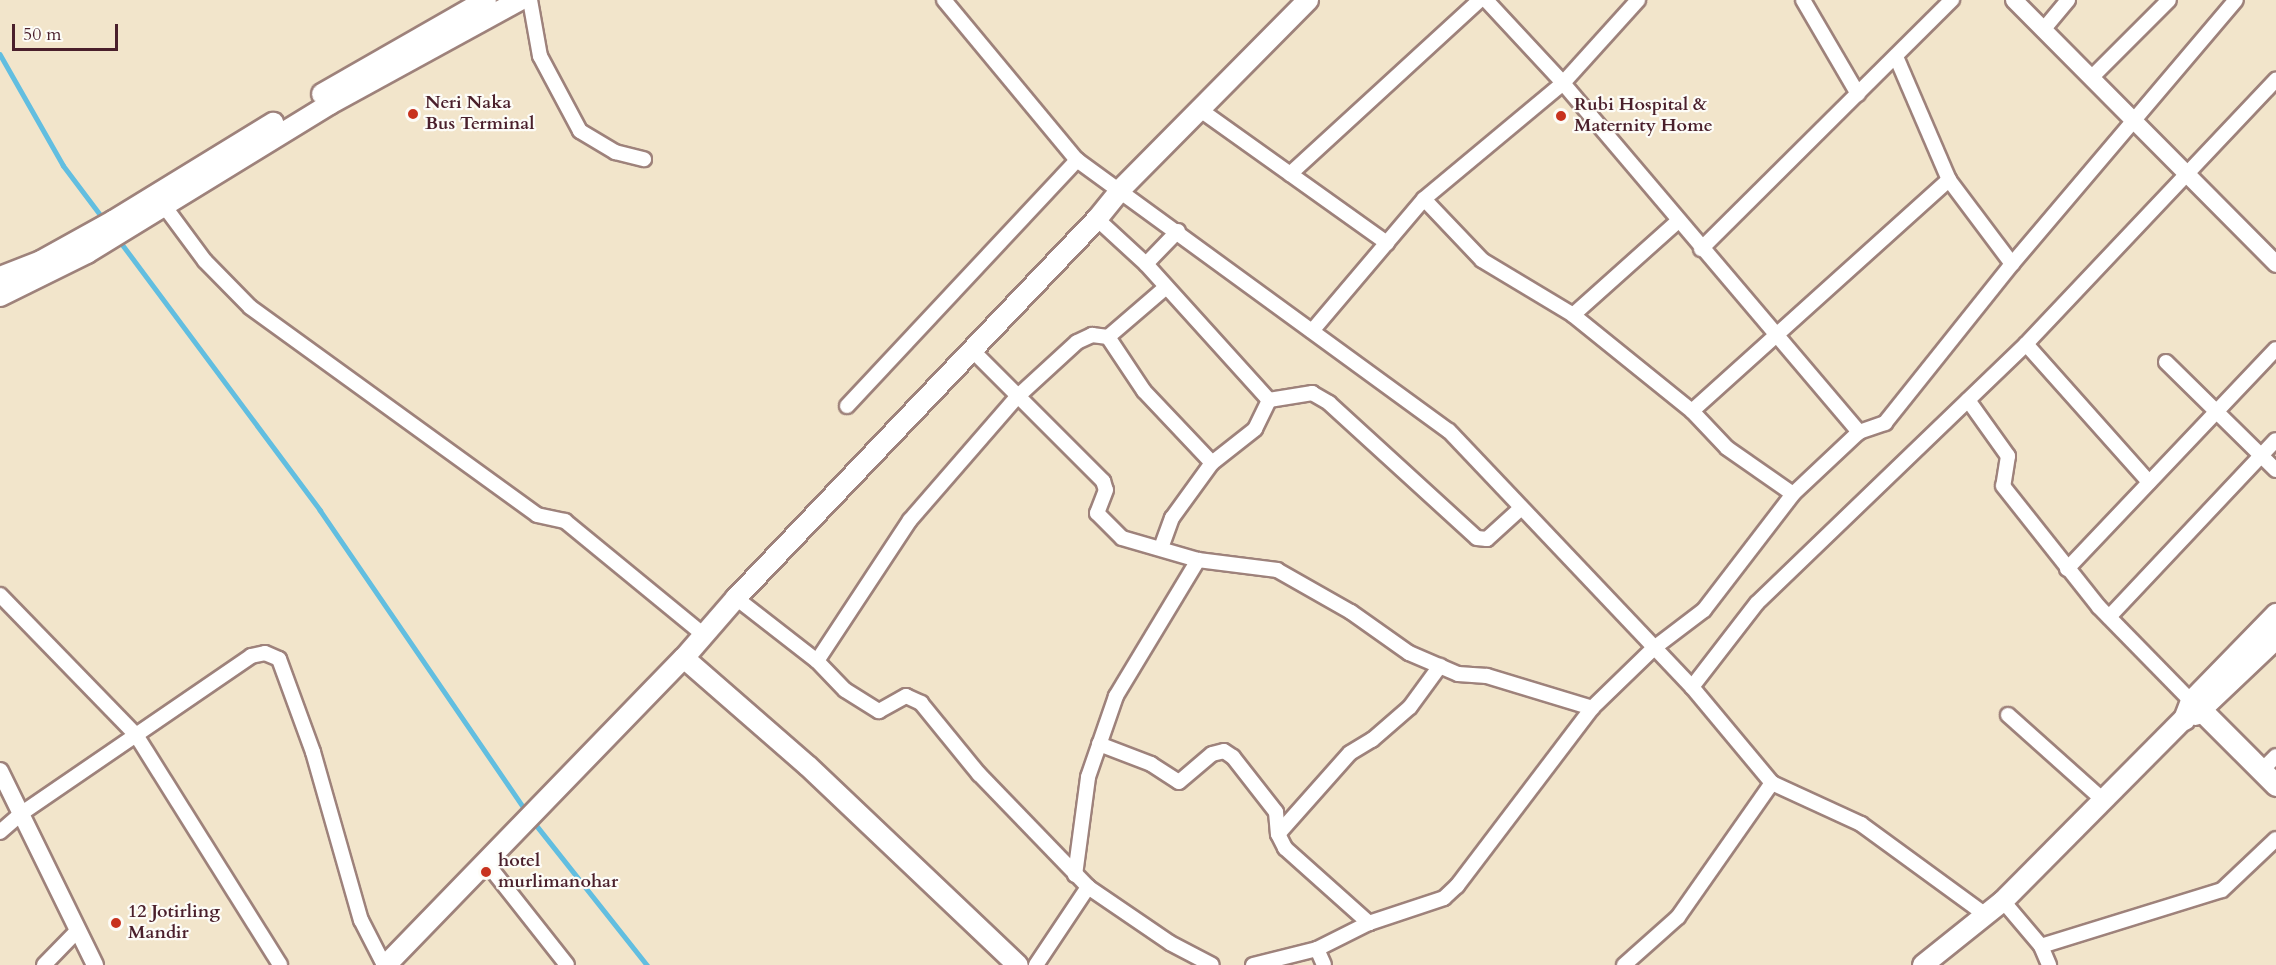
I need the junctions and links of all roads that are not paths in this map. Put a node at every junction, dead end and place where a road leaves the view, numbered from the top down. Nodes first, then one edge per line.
1 (486, 0) edge
2 (520, 0) edge
3 (530, 0) edge
4 (944, 0) edge
5 (1308, 0) edge
6 (1480, 0) edge
7 (1486, 0) edge
8 (1638, 0) edge
9 (1803, 0) edge
10 (1952, 0) edge
11 (2014, 0) edge
12 (2068, 0) edge
13 (2169, 0) edge
14 (2236, 0) edge
15 (2043, 30) junction
16 (412, 49) junction
17 (1897, 59) junction
18 (2091, 78) junction
19 (2276, 80) edge
20 (1563, 83) junction
21 (1858, 94) junction
22 (1199, 109) junction
23 (2133, 120) junction
24 (287, 123) junction
25 (644, 159) dead end
26 (1077, 160) junction
27 (1290, 174) junction
28 (2188, 176) junction
29 (1949, 180) junction
30 (1120, 189) junction
31 (1424, 199) junction
32 (165, 207) junction
33 (1097, 219) junction
34 (1678, 221) junction
35 (117, 227) junction
36 (1178, 231) junction
37 (1387, 243) junction
38 (84, 246) junction
39 (1701, 249) junction
40 (1146, 264) junction
41 (2012, 264) junction
42 (2276, 264) edge
43 (0, 277) edge
44 (1165, 288) junction
45 (0, 296) edge
46 (1574, 315) junction
47 (1312, 331) junction
48 (1773, 335) junction
49 (1108, 337) junction
50 (2026, 344) junction
51 (971, 349) junction
52 (2276, 349) edge
53 (2166, 362) dead end
54 (1017, 397) junction
55 (1269, 400) junction
56 (1968, 400) junction
57 (847, 406) dead end
58 (1692, 411) junction
59 (2216, 411) junction
60 (1859, 432) junction
61 (2276, 440) edge
62 (2261, 456) junction
63 (1212, 463) junction
64 (2276, 470) edge
65 (2149, 482) junction
66 (1793, 494) junction
67 (1520, 509) junction
68 (1161, 548) junction
69 (1198, 560) junction
70 (2067, 569) junction
71 (0, 595) edge
72 (736, 598) junction
73 (2276, 615) edge
74 (2109, 617) junction
75 (704, 635) junction
76 (2276, 637) edge
77 (1654, 648) junction
78 (684, 658) junction
79 (816, 661) junction
80 (1440, 666) junction
81 (1692, 687) junction
82 (1592, 708) junction
83 (2192, 711) junction
84 (2008, 715) dead end
85 (136, 735) junction
86 (1099, 744) junction
87 (0, 771) edge
88 (2271, 771) edge
89 (1772, 783) junction
90 (2103, 800) junction
91 (22, 813) junction
92 (0, 832) edge
93 (1278, 834) junction
94 (2276, 839) edge
95 (485, 861) junction
96 (1076, 875) junction
97 (1088, 887) junction
98 (2003, 901) junction
99 (1986, 915) junction
100 (1369, 923) junction
101 (78, 930) junction
102 (2041, 946) junction
103 (1317, 949) junction
104 (45, 965) edge
105 (94, 965) edge
106 (280, 965) edge
107 (385, 965) edge
108 (567, 965) edge
109 (1018, 965) edge
110 (1036, 965) edge
111 (1212, 965) edge
112 (1253, 965) edge
113 (1324, 965) edge
114 (1624, 965) edge
115 (1923, 965) edge
116 (2049, 965) edge

1 - 16 main road
2 - 16 main road
3 - 25 street
4 - 26 street
5 - 22 main road
6 - 27 street
7 - 20 street
8 - 20 street
9 - 21 street
10 - 17 street
11 - 15 street
12 - 15 street
13 - 18 street
14 - 23 street
15 - 18 street
16 - 24 main road
17 - 21 street
17 - 29 street
18 - 23 street
19 - 28 street
20 - 31 street
20 - 34 street
21 - 39 street
22 - 27 street
22 - 30 main road
23 - 28 street
23 - 41 street
24 - 32 main road
24 - 35 main road
26 - 30 street
26 - 57 street
27 - 37 street
28 - 42 street
28 - 50 street
29 - 41 street
29 - 48 street
30 - 33 main road
30 - 36 street
31 - 37 street
31 - 46 street
32 - 35 main road
32 - 75 street
33 - 40 street
33 - 51 main road
34 - 39 street
34 - 46 street
35 - 38 main road
36 - 40 street
36 - 47 street
37 - 47 street
38 - 43 main road
38 - 45 main road
39 - 48 street
40 - 44 street
41 - 60 street
44 - 49 street
44 - 55 street
46 - 58 street
47 - 67 street
48 - 58 street
48 - 60 street
49 - 54 street
49 - 63 street
50 - 56 street
50 - 65 street
51 - 54 street
51 - 72 main road
52 - 59 street
53 - 59 street
54 - 68 street
54 - 79 street
55 - 63 street
55 - 67 street
56 - 70 street
56 - 81 street
58 - 66 street
59 - 62 street
59 - 65 street
60 - 66 street
61 - 62 street
62 - 64 street
62 - 74 street
63 - 68 street
65 - 70 street
66 - 77 street
67 - 77 street
68 - 69 street
69 - 80 street
69 - 86 street
70 - 74 street
71 - 85 street
72 - 75 main road
72 - 79 street
73 - 83 main road
74 - 83 street
75 - 78 main road
76 - 83 main road
77 - 81 street
77 - 82 street
78 - 95 main road
78 - 109 main road
79 - 96 street
80 - 82 street
80 - 93 street
81 - 89 street
82 - 100 street
83 - 88 main road
83 - 90 main road
84 - 90 street
85 - 91 street
85 - 106 street
85 - 107 street
86 - 93 street
86 - 96 street
87 - 91 street
89 - 99 street
89 - 114 street
90 - 98 main road
91 - 92 street
91 - 101 street
93 - 100 street
94 - 102 street
95 - 107 main road
95 - 108 street
96 - 97 street
97 - 110 street
97 - 111 street
98 - 99 main road
98 - 102 street
99 - 115 main road
100 - 103 street
101 - 104 street
101 - 105 street
102 - 116 street
103 - 112 street
103 - 113 street

